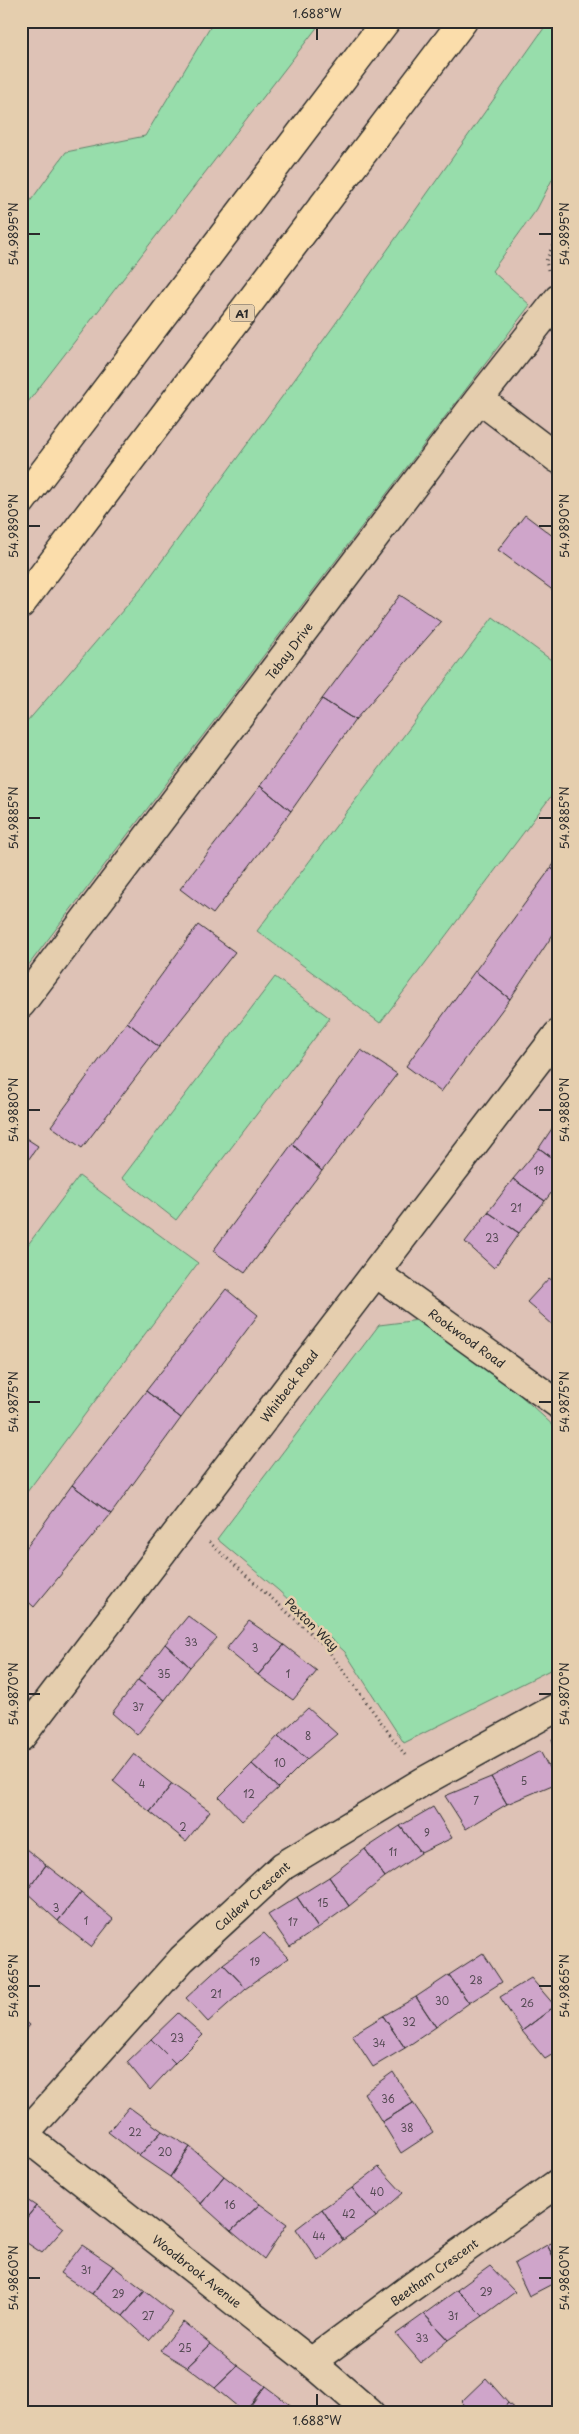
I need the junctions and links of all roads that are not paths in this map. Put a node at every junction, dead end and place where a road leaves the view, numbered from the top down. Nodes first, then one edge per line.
1 (386, 21) edge
2 (463, 21) edge
3 (558, 299) edge
4 (479, 399) junction
5 (558, 459) edge
6 (21, 502) edge
7 (21, 604) edge
8 (21, 1004) edge
9 (558, 1034) edge
10 (376, 1273) junction
11 (558, 1404) edge
12 (558, 1708) edge
13 (21, 1737) edge
14 (23, 2134) edge
15 (558, 2183) edge
16 (311, 2362) junction
17 (370, 2413) edge

1 - 6 highway
2 - 7 highway, A1
3 - 4 street, Tebay Drive
4 - 5 street
4 - 8 street, Tebay Drive
9 - 10 street, Whitbeck Road
10 - 11 street, Rookwood Road
10 - 13 street, Whitbeck Road
12 - 14 street, Caldew Crescent
14 - 16 street, Woodbrook Avenue
15 - 16 street, Beetham Crescent
16 - 17 street, Woodbrook Avenue

